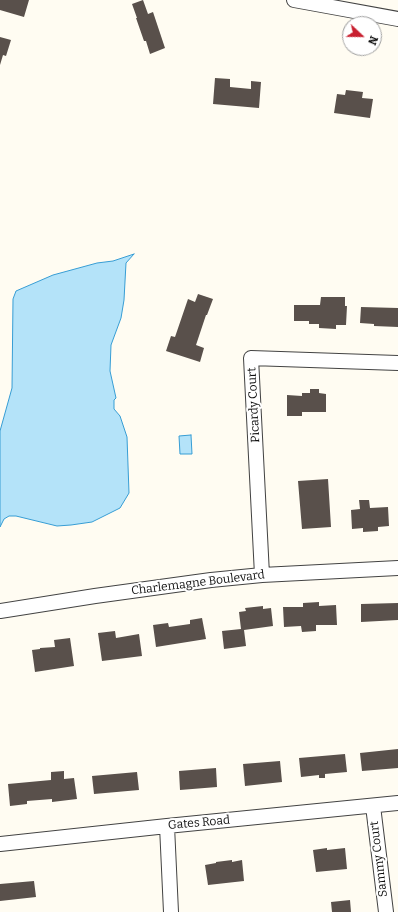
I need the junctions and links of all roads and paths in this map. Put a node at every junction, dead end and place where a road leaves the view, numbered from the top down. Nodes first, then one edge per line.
1 (294, 0) edge
2 (398, 19) edge
3 (398, 363) edge
4 (398, 568) edge
5 (262, 575) junction
6 (0, 611) edge
7 (398, 804) edge
8 (373, 806) junction
9 (167, 826) junction
10 (0, 844) edge
11 (171, 912) edge
12 (386, 912) edge

1 - 2 street
3 - 5 street, Picardy Court
4 - 5 street, Charlemagne Boulevard
5 - 6 street, Charlemagne Boulevard
7 - 8 street, Gates Road
8 - 9 street, Gates Road
8 - 12 street, Sammy Court
9 - 10 street, Gates Road
9 - 11 street

